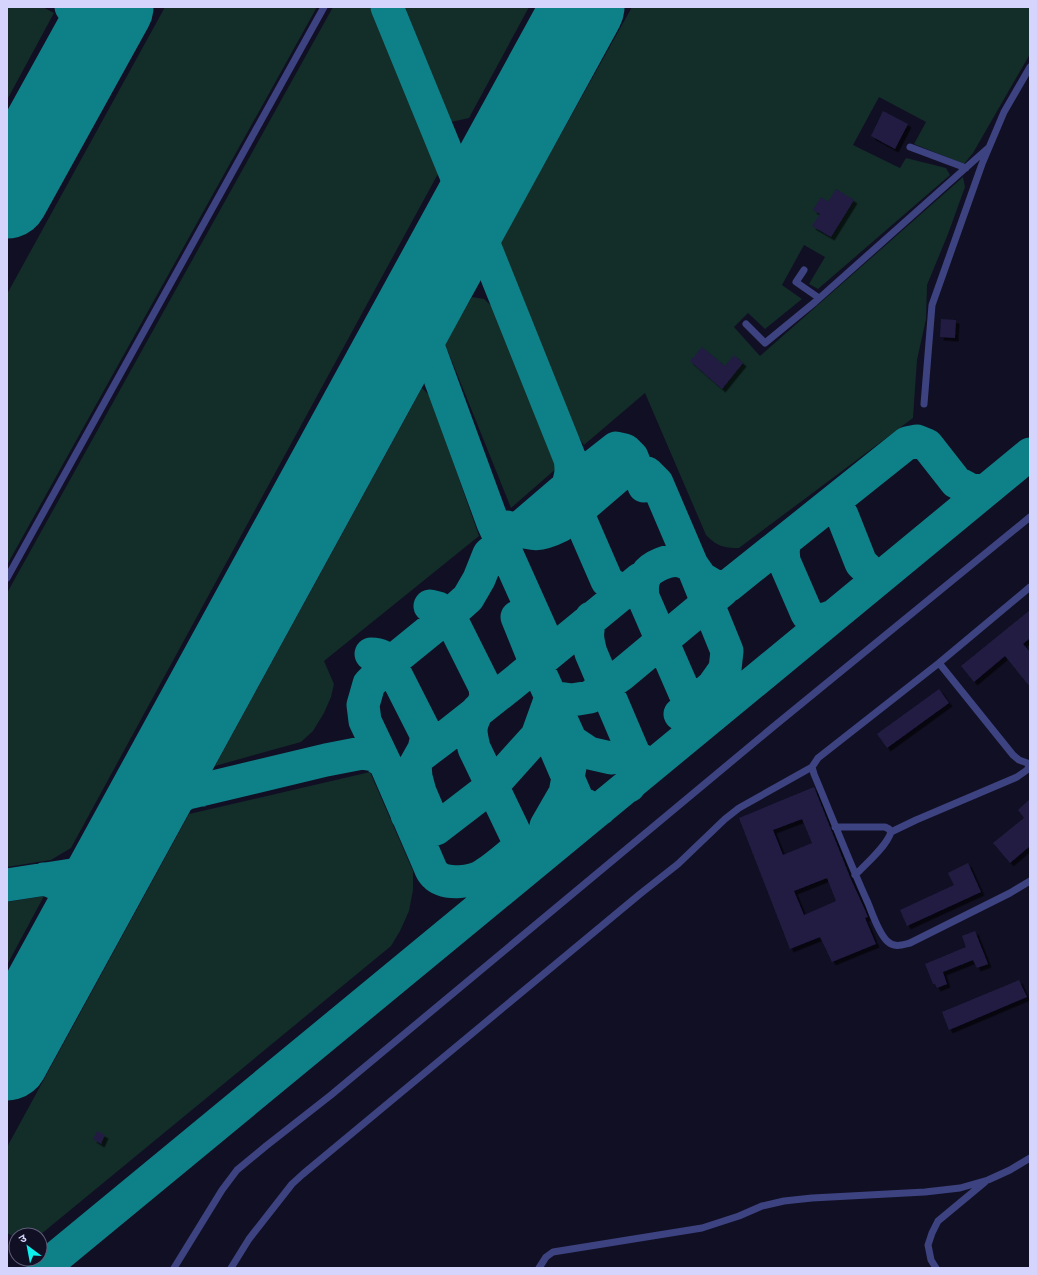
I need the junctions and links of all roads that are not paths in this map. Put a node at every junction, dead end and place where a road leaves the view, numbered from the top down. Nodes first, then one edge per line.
1 (324, 7) edge
2 (1030, 67) edge
3 (910, 147) dead end
4 (989, 147) junction
5 (966, 168) junction
6 (804, 270) dead end
7 (819, 298) junction
8 (746, 324) dead end
9 (924, 404) dead end
10 (1030, 517) edge
11 (7, 578) edge
12 (1030, 587) edge
13 (939, 663) junction
14 (1030, 764) edge
15 (812, 767) junction
16 (835, 827) junction
17 (891, 832) junction
18 (855, 874) junction
19 (1030, 881) edge
20 (1030, 1158) edge
21 (988, 1180) junction
22 (174, 1268) edge
23 (231, 1268) edge
24 (539, 1268) edge
25 (936, 1268) edge

1 - 11 lane
2 - 4 lane
3 - 5 lane
4 - 5 lane
4 - 9 lane
5 - 7 lane
6 - 7 lane
7 - 8 lane
10 - 22 lane
12 - 13 lane
13 - 14 lane
13 - 15 lane
14 - 17 lane
15 - 16 lane
15 - 23 lane
16 - 17 lane
16 - 18 lane
17 - 18 lane
18 - 19 lane
20 - 21 lane
21 - 24 lane
21 - 25 lane

